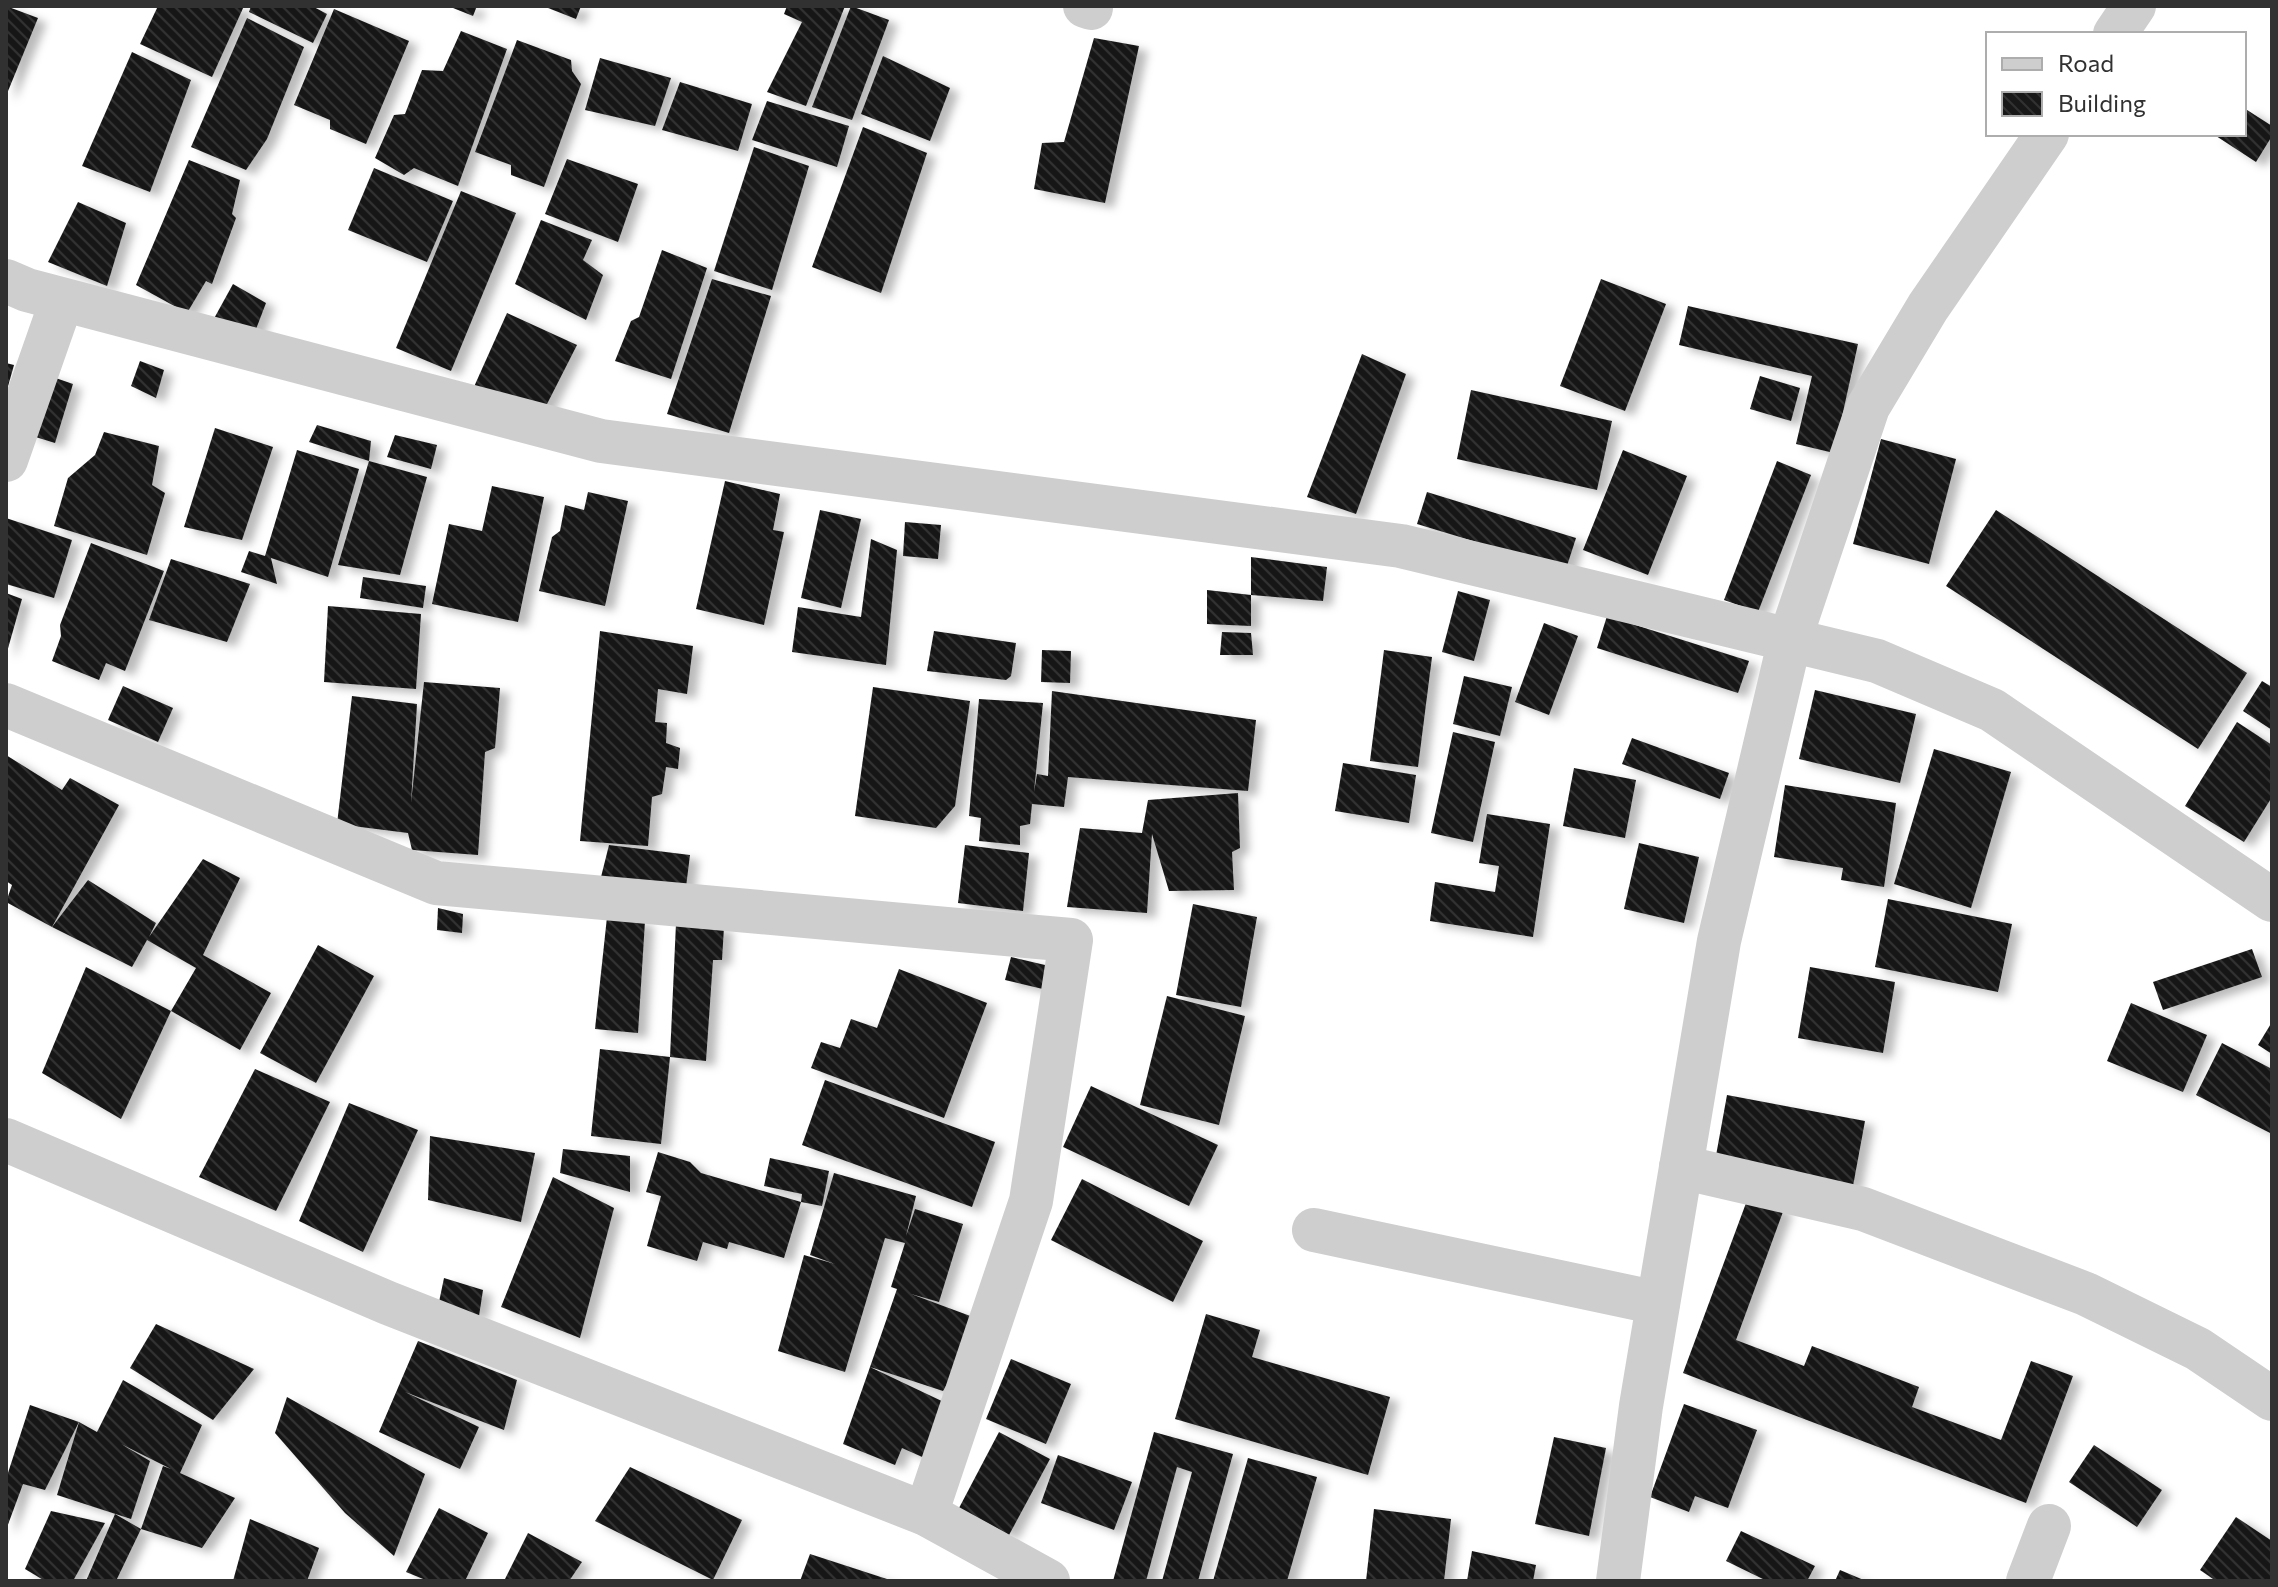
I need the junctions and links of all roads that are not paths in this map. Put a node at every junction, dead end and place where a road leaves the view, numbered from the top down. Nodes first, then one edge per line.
1 (2134, 6) edge
2 (2116, 32) edge
3 (2046, 136) edge
4 (6, 281) edge
5 (62, 300) junction
6 (6, 460) edge
7 (1790, 639) junction
8 (6, 705) edge
9 (2272, 900) edge
10 (6, 1140) edge
11 (1681, 1167) junction
12 (1314, 1230) dead end
13 (1658, 1303) junction
14 (2272, 1399) edge
15 (926, 1514) junction
16 (2049, 1526) dead end
17 (1048, 1581) edge
18 (1618, 1581) edge
19 (2028, 1581) edge

1 - 2 street
3 - 7 street
4 - 5 street
5 - 6 street
5 - 7 street
7 - 9 street
7 - 11 street
8 - 15 street
10 - 15 street
11 - 13 street
11 - 14 street
12 - 13 street
13 - 18 street
15 - 17 street
16 - 19 street

